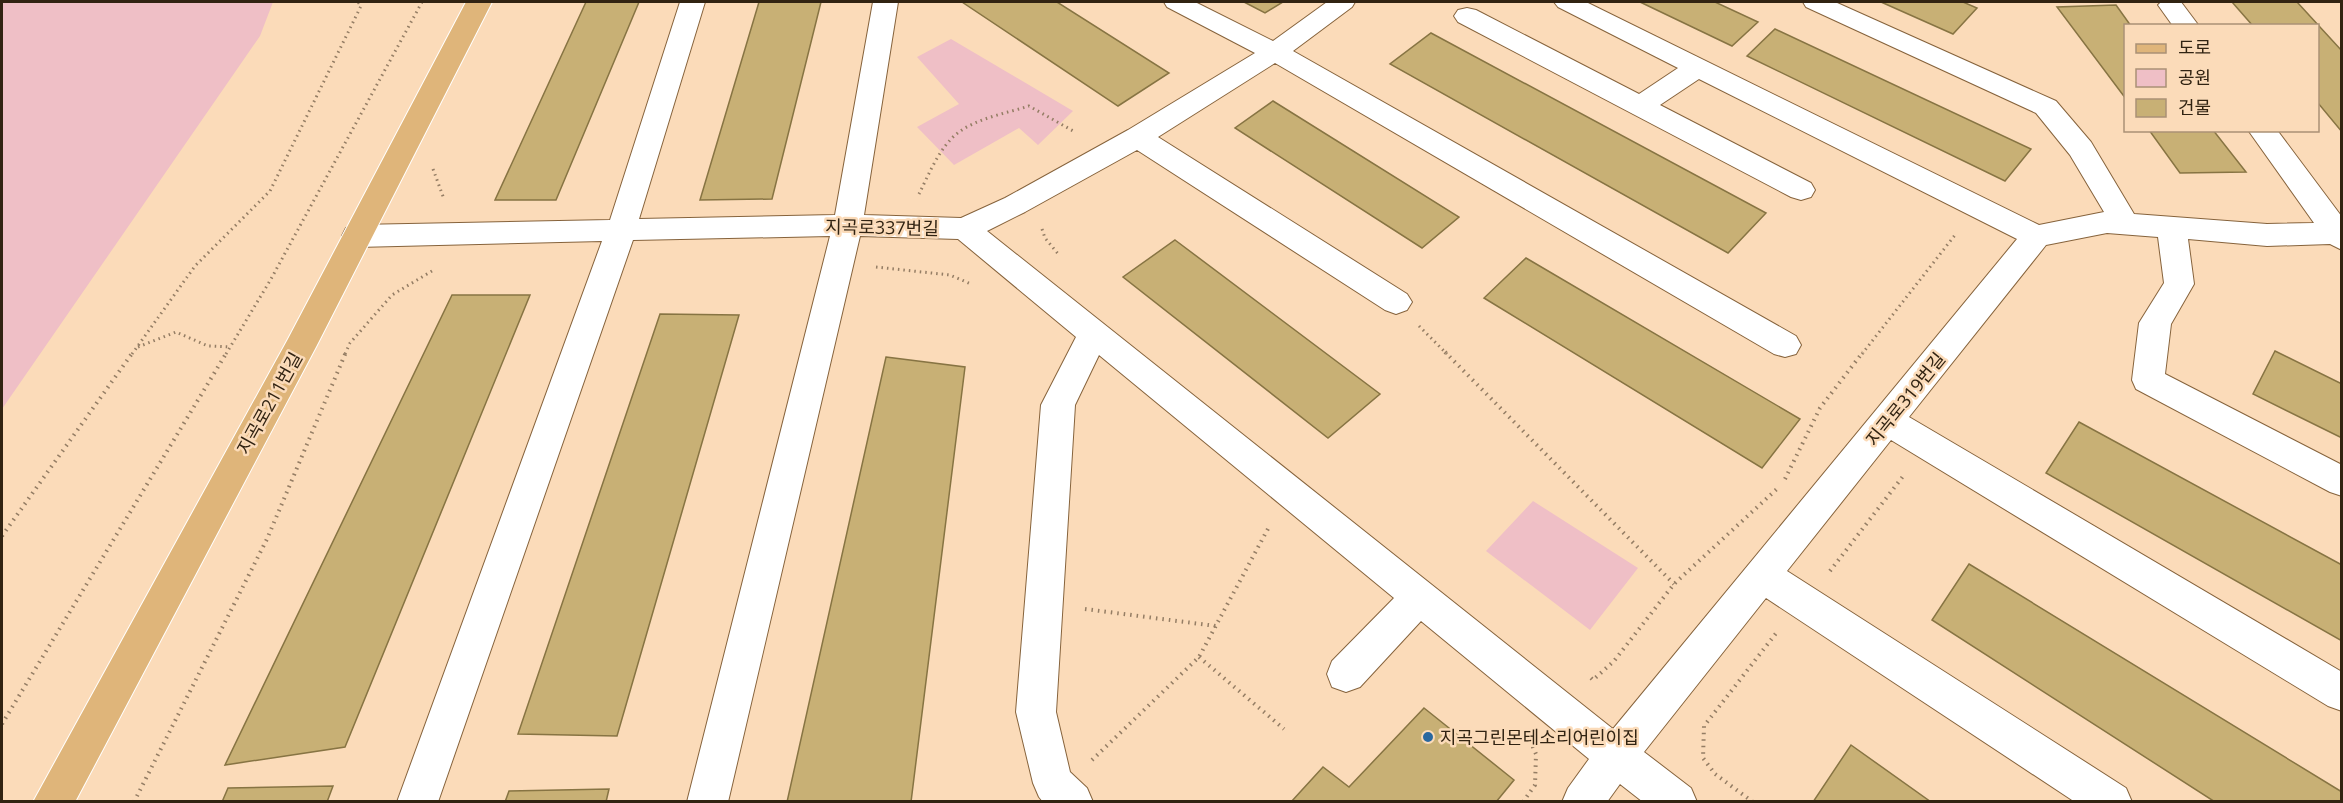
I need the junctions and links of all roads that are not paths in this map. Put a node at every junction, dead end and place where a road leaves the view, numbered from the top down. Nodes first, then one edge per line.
1 (479, 2) edge
2 (692, 2) edge
3 (885, 2) edge
4 (1176, 2) edge
5 (1343, 2) edge
6 (1567, 2) edge
7 (1815, 2) edge
8 (2171, 5) dead end
9 (1467, 16) dead end
10 (2185, 24) edge
11 (1275, 52) junction
12 (1698, 67) junction
13 (1640, 106) junction
14 (2263, 132) edge
15 (1138, 137) junction
16 (1801, 190) dead end
17 (2125, 223) junction
18 (848, 225) junction
19 (2172, 227) junction
20 (965, 229) junction
21 (621, 231) junction
22 (2340, 235) edge
23 (357, 236) junction
24 (2036, 236) junction
25 (1396, 302) road end
26 (1094, 333) junction
27 (1785, 345) dead end
28 (1887, 421) junction
29 (2342, 482) edge
30 (1762, 575) junction
31 (1419, 597) junction
32 (1346, 674) dead end
33 (2342, 693) edge
34 (1616, 756) junction
35 (1067, 796) edge
36 (53, 801) edge
37 (417, 801) edge
38 (707, 801) edge
39 (1582, 801) edge
40 (1677, 801) edge
41 (2112, 801) edge

1 - 23 main road, 지곡로211번길
2 - 21 street
3 - 18 street
4 - 11 street
5 - 11 street, 지곡로337번길
6 - 12 street
7 - 17 street
8 - 10 street
9 - 13 street
11 - 15 street, 지곡로337번길
11 - 27 street
12 - 13 street
12 - 24 street
13 - 16 street
14 - 22 street
15 - 20 street, 지곡로337번길
15 - 25 street
17 - 19 street
17 - 24 street
18 - 20 street, 지곡로337번길
18 - 21 street, 지곡로337번길
18 - 38 street
19 - 22 street
19 - 29 street
20 - 26 street
21 - 23 street, 지곡로337번길
21 - 37 street
23 - 36 main road, 지곡로211번길
24 - 28 street, 지곡로319번길
26 - 31 street
26 - 35 street
28 - 30 street, 지곡로319번길
28 - 33 street
30 - 34 street, 지곡로319번길
30 - 41 street
31 - 32 street
31 - 34 street
34 - 39 street, 지곡로319번길
34 - 40 street

